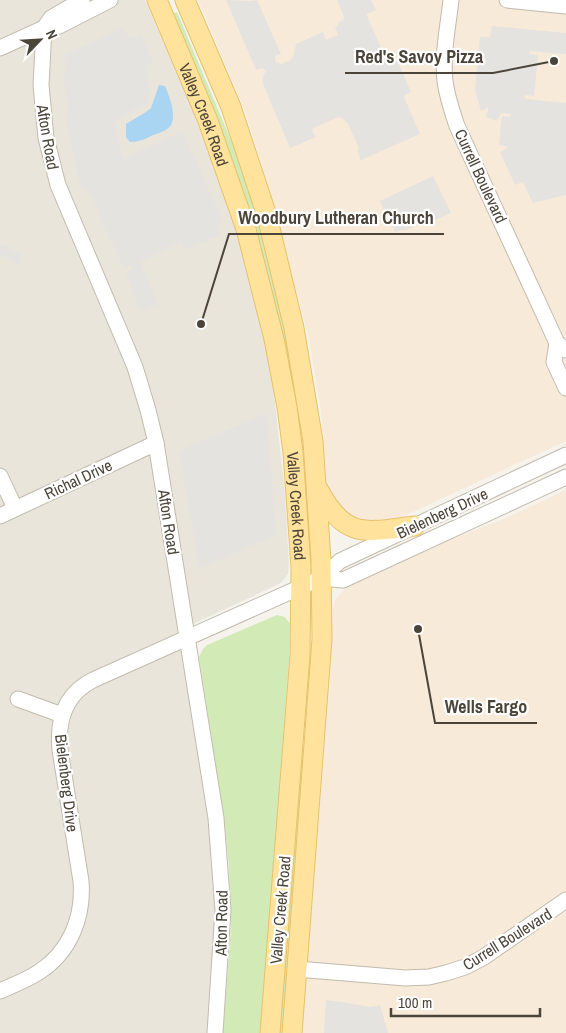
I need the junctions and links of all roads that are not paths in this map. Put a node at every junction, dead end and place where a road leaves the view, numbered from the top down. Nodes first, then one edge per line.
1 (82, 0) edge
2 (110, 0) edge
3 (156, 0) edge
4 (185, 0) edge
5 (451, 0) edge
6 (507, 0) edge
7 (566, 6) edge
8 (44, 28) junction
9 (0, 48) edge
10 (562, 347) edge
11 (566, 388) edge
12 (156, 443) junction
13 (566, 455) edge
14 (0, 476) edge
15 (566, 477) edge
16 (317, 486) junction
17 (15, 508) junction
18 (0, 516) edge
19 (415, 526) junction
20 (321, 578) junction
21 (301, 586) junction
22 (187, 636) junction
23 (18, 699) dead end
24 (62, 715) junction
25 (566, 900) edge
26 (297, 969) junction
27 (0, 991) edge
28 (215, 1033) edge
29 (270, 1033) edge
30 (292, 1033) edge

1 - 8 street
2 - 8 street
3 - 21 main road, Valley Creek Road
4 - 16 main road, Valley Creek Road
5 - 10 street, Currell Boulevard
6 - 7 street
8 - 9 street
8 - 12 street, Afton Road
10 - 11 street, Currell Boulevard
12 - 17 street, Richal Drive
12 - 22 street, Afton Road
13 - 19 street, Bielenberg Drive
14 - 17 street
15 - 20 street, Bielenberg Drive
16 - 19 main road
16 - 20 main road, Valley Creek Road
17 - 18 street, Richal Drive
19 - 20 street, Bielenberg Drive
20 - 21 street, Bielenberg Drive
20 - 26 main road, Valley Creek Road
21 - 22 street, Bielenberg Drive
21 - 29 main road, Valley Creek Road
22 - 24 street, Bielenberg Drive
22 - 28 street, Afton Road
23 - 24 street
24 - 27 street, Bielenberg Drive
25 - 26 street, Currell Boulevard
26 - 30 main road, Valley Creek Road

